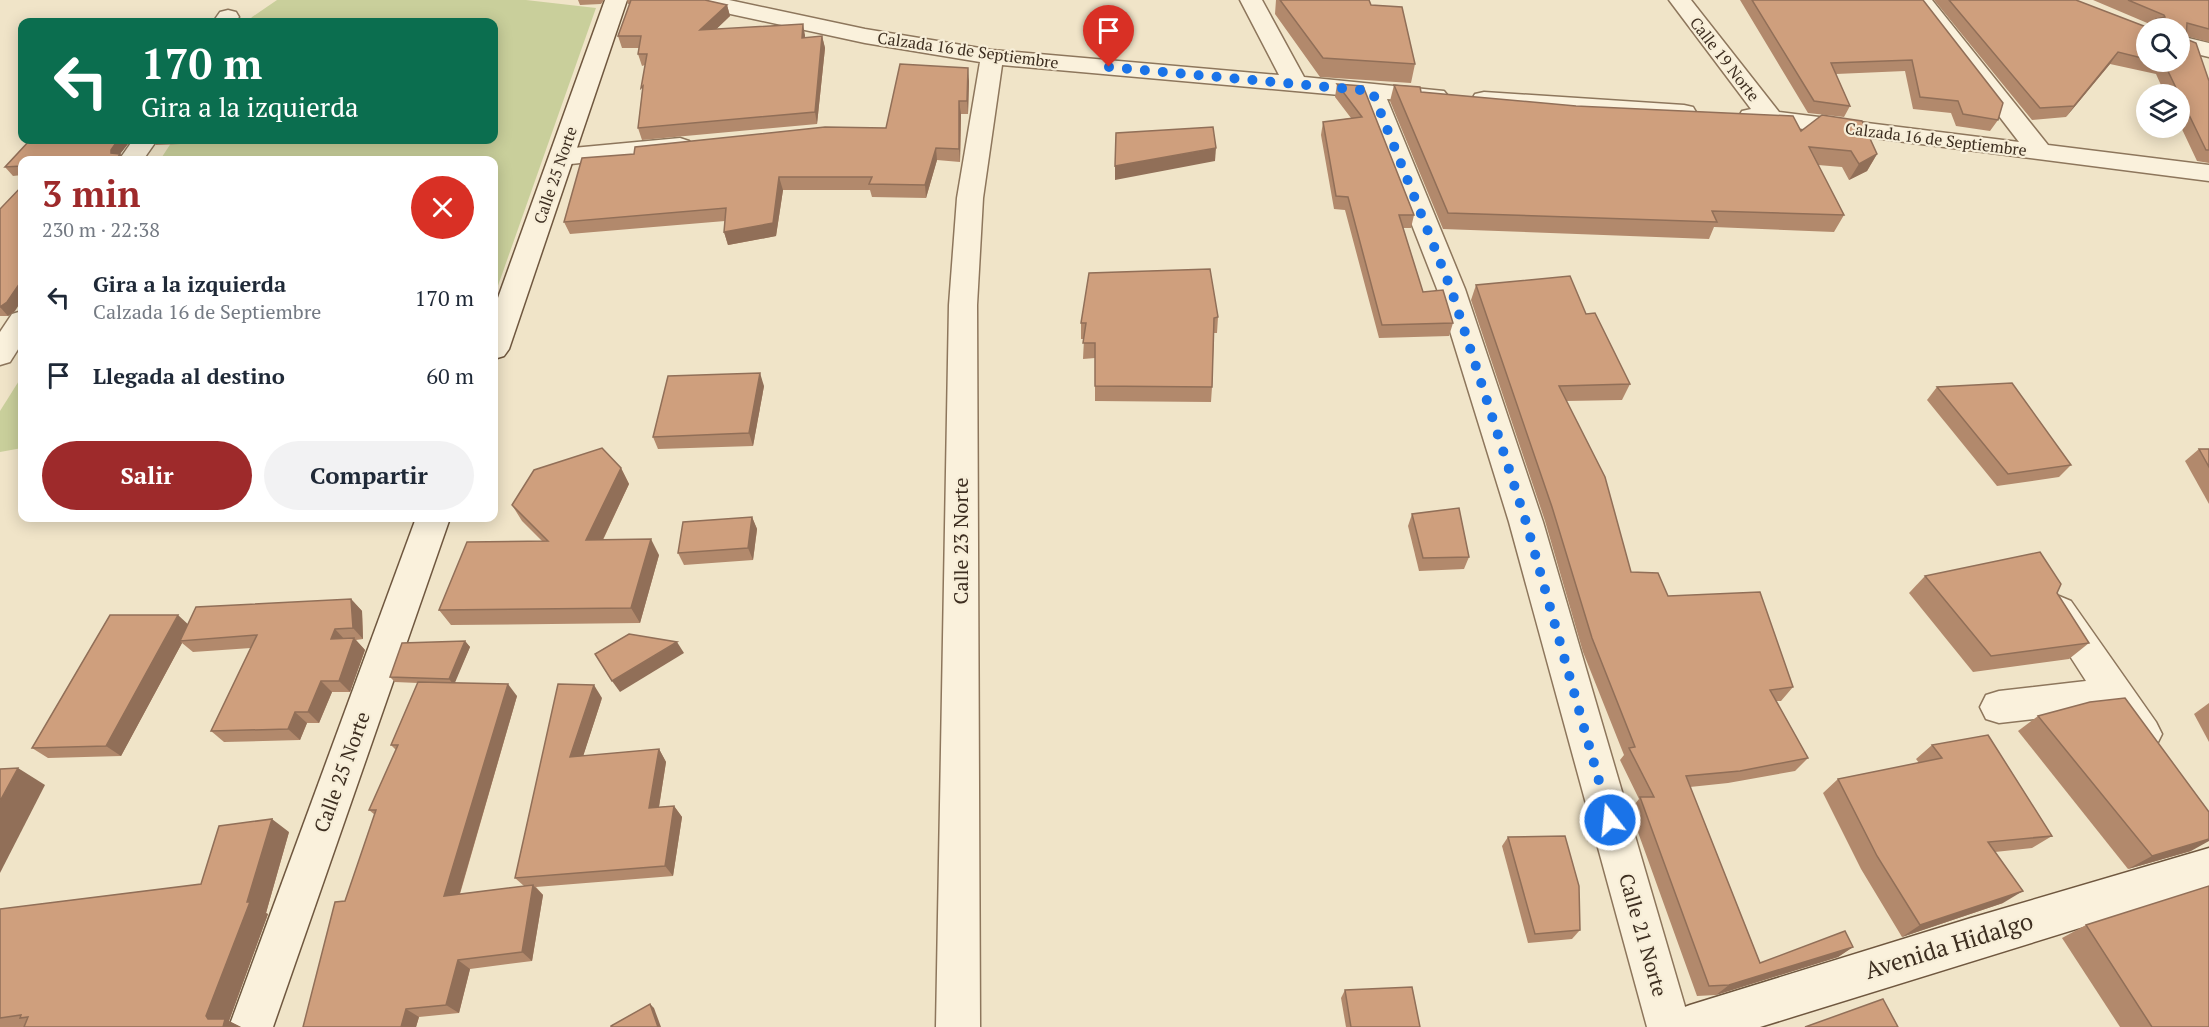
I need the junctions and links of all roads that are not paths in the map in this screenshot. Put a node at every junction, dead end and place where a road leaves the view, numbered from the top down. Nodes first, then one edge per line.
1 (616, 0) edge
2 (698, 0) edge
3 (1251, 0) edge
4 (1680, 0) edge
5 (1921, 0) edge
6 (2190, 45) edge
7 (2209, 50) edge
8 (992, 57) junction
9 (1296, 85) junction
10 (1372, 91) junction
11 (1770, 117) junction
12 (702, 144) edge
13 (2041, 153) junction
14 (562, 157) junction
15 (2209, 173) edge
16 (18, 327) edge
17 (498, 338) edge
18 (0, 355) edge
19 (432, 522) edge
20 (2058, 609) edge
21 (2114, 694) junction
22 (2000, 707) dead end
23 (2162, 759) edge
24 (2209, 868) edge
25 (251, 1027) edge
26 (958, 1027) edge
27 (1669, 1027) edge
28 (1690, 1027) edge

1 - 14 street, Calle 25 Norte
2 - 8 street, Calzada 16 de Septiembre
3 - 9 street
4 - 11 street, Calle 19 Norte
5 - 13 street
6 - 7 street
8 - 9 street, Calzada 16 de Septiembre
8 - 26 street, Calle 23 Norte
9 - 10 street, Calzada 16 de Septiembre
10 - 11 street, Calzada 16 de Septiembre
10 - 27 street, Calle 21 Norte
11 - 13 street, Calzada 16 de Septiembre
12 - 14 street
13 - 15 street, Calzada 16 de Septiembre
14 - 17 street, Calle 25 Norte
16 - 18 street
19 - 25 street, Calle 25 Norte
20 - 21 street
21 - 22 street
21 - 23 street
24 - 28 street, Avenida Hidalgo

